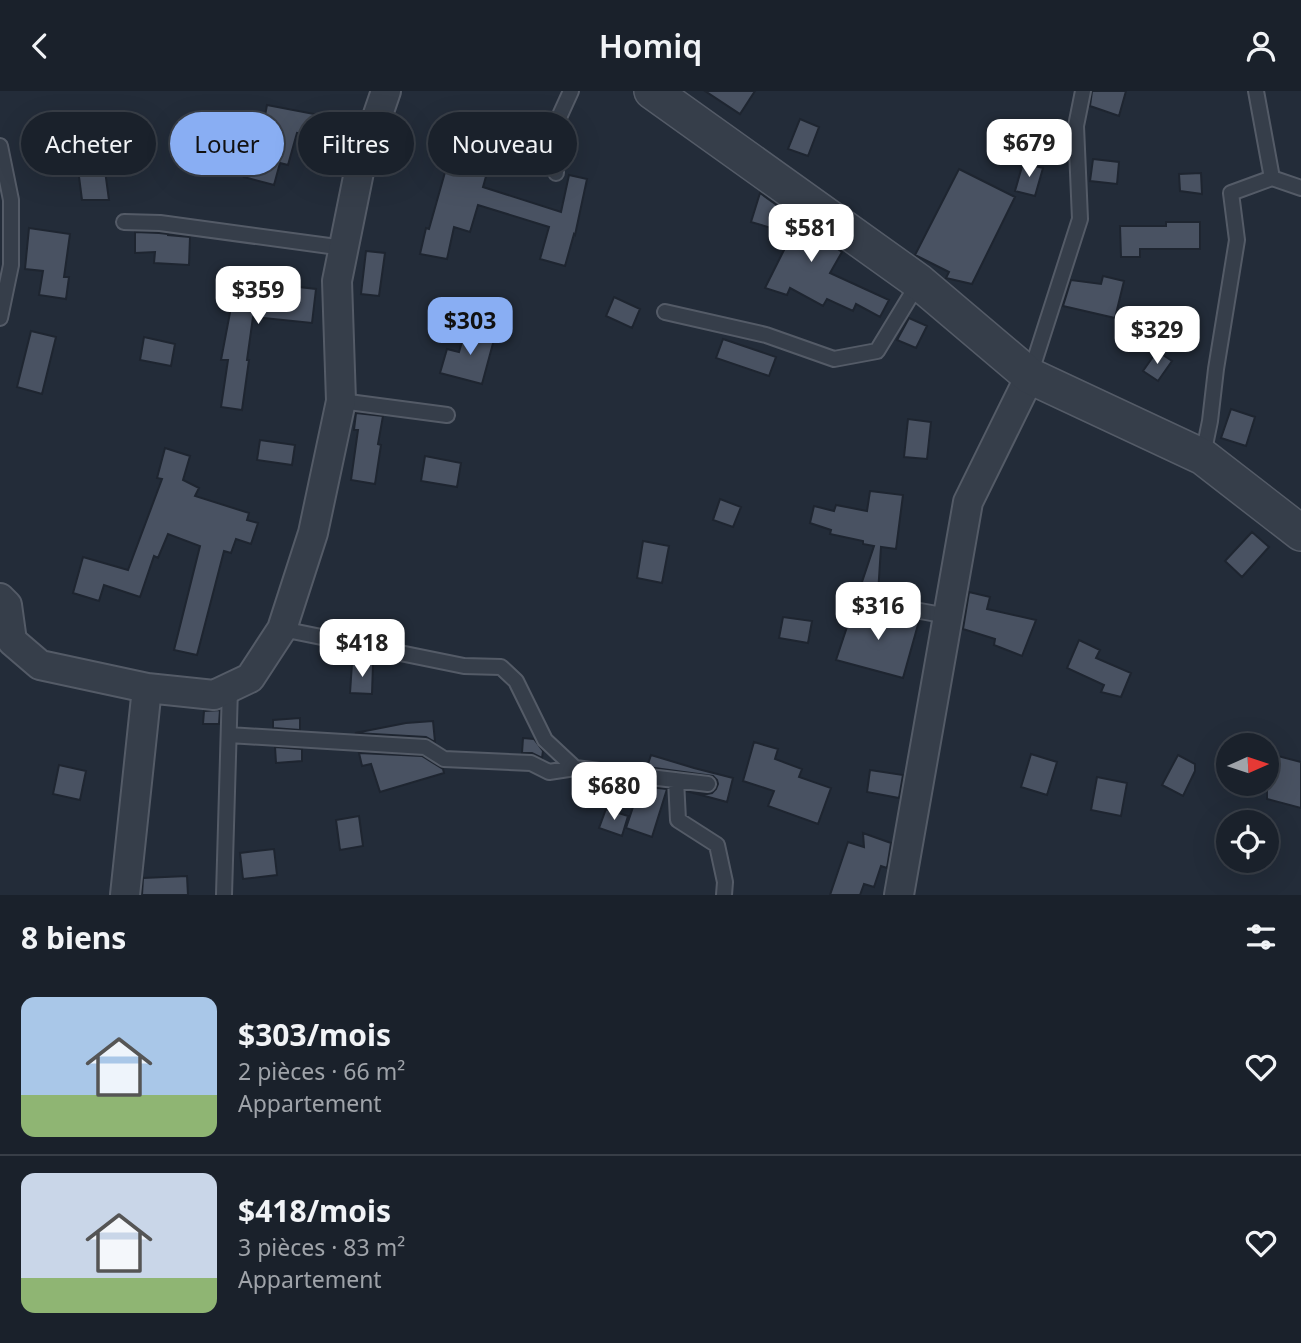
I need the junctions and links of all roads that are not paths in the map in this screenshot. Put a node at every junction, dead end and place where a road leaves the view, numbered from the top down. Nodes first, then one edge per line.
1 (386, 91) edge
2 (570, 91) edge
3 (652, 91) edge
4 (1083, 91) edge
5 (1256, 91) edge
6 (561, 112) edge
7 (0, 146) edge
8 (1272, 179) junction
9 (1301, 188) edge
10 (124, 222) dead end
11 (344, 248) junction
12 (919, 282) junction
13 (664, 312) dead end
14 (0, 318) edge
15 (1030, 376) junction
16 (341, 401) junction
17 (447, 415) dead end
18 (1203, 457) junction
19 (1301, 533) edge
20 (0, 599) edge
21 (864, 601) dead end
22 (948, 616) junction
23 (282, 629) junction
24 (147, 688) junction
25 (230, 688) junction
26 (229, 734) junction
27 (575, 768) junction
28 (676, 780) junction
29 (708, 784) dead end
30 (125, 895) edge
31 (224, 895) edge
32 (724, 895) edge
33 (899, 895) edge

1 - 11 street
2 - 6 lane
3 - 12 street
4 - 15 lane
5 - 8 lane
7 - 14 lane
8 - 9 lane
8 - 18 lane
10 - 11 lane
11 - 16 street
12 - 13 lane
12 - 15 street
15 - 18 street
15 - 22 street
16 - 17 lane
16 - 23 street
18 - 19 street
20 - 24 street
21 - 22 lane
22 - 33 street
23 - 25 street
23 - 27 lane
24 - 25 street
24 - 30 street
25 - 26 lane
26 - 27 lane
26 - 31 lane
27 - 28 lane
28 - 29 lane
28 - 32 lane

